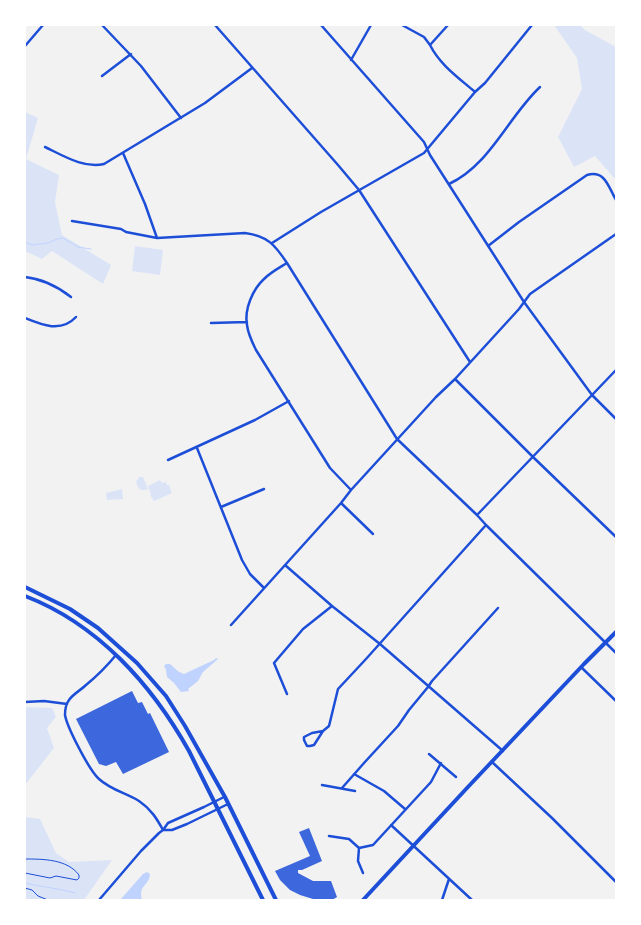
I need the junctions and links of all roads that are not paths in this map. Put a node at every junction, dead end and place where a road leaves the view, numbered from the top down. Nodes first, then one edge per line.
1 (43, 25) edge
2 (102, 25) edge
3 (215, 25) edge
4 (322, 25) edge
5 (371, 25) edge
6 (402, 25) edge
7 (448, 25) edge
8 (532, 25) edge
9 (25, 46) edge
10 (430, 46) junction
11 (131, 54) junction
12 (351, 60) junction
13 (252, 68) junction
14 (102, 76) dead end
15 (540, 87) dead end
16 (475, 92) junction
17 (181, 118) junction
18 (45, 147) dead end
19 (427, 150) junction
20 (123, 153) junction
21 (449, 184) junction
22 (359, 190) junction
23 (616, 200) edge
24 (72, 221) dead end
25 (616, 234) edge
26 (157, 238) junction
27 (272, 243) junction
28 (488, 246) junction
29 (287, 263) junction
30 (25, 277) edge
31 (70, 297) dead end
32 (524, 302) junction
33 (76, 317) dead end
34 (25, 318) edge
35 (246, 322) junction
36 (210, 323) dead end
37 (470, 362) junction
38 (616, 370) edge
39 (455, 378) junction
40 (592, 395) junction
41 (289, 402) junction
42 (616, 419) edge
43 (397, 439) junction
44 (197, 448) junction
45 (533, 457) junction
46 (168, 460) dead end
47 (264, 489) dead end
48 (351, 490) junction
49 (341, 503) junction
50 (221, 507) junction
51 (477, 515) junction
52 (486, 526) junction
53 (372, 534) dead end
54 (616, 537) edge
55 (285, 565) junction
56 (25, 586) edge
57 (264, 588) junction
58 (25, 596) edge
59 (332, 606) junction
60 (498, 608) dead end
61 (230, 625) dead end
62 (616, 632) edge
63 (606, 643) junction
64 (380, 644) junction
65 (616, 653) edge
66 (116, 655) junction
67 (581, 667) junction
68 (428, 687) junction
69 (287, 694) dead end
70 (616, 701) edge
71 (25, 702) edge
72 (67, 704) junction
73 (323, 731) junction
74 (503, 750) junction
75 (429, 754) dead end
76 (492, 762) junction
77 (441, 763) junction
78 (354, 774) junction
79 (456, 776) dead end
80 (322, 785) dead end
81 (342, 788) junction
82 (355, 791) dead end
83 (225, 797) junction
84 (214, 802) junction
85 (228, 804) junction
86 (218, 809) junction
87 (405, 809) junction
88 (391, 825) junction
89 (164, 830) junction
90 (329, 836) dead end
91 (413, 846) junction
92 (359, 848) junction
93 (363, 873) dead end
94 (449, 879) junction
95 (616, 882) edge
96 (270, 890) junction
97 (99, 900) edge
98 (262, 900) edge
99 (276, 900) edge
100 (279, 900) edge
101 (363, 900) edge
102 (442, 900) edge
103 (472, 900) edge

1 - 9 street
2 - 11 street
3 - 13 street
4 - 12 street
5 - 12 street
6 - 10 street
7 - 10 street
8 - 16 street
10 - 16 street
11 - 14 street
11 - 17 street
12 - 19 street
13 - 17 street
13 - 22 street
15 - 21 street
16 - 19 street
17 - 20 street
18 - 20 street
19 - 21 street
19 - 22 street
20 - 26 street
21 - 28 street
22 - 27 street
22 - 37 street
23 - 28 street
24 - 26 street
25 - 32 street
26 - 27 street
27 - 29 street
28 - 32 street
29 - 35 street
29 - 43 street
30 - 31 street
32 - 37 street
32 - 40 street
33 - 34 street
35 - 36 street
35 - 41 street
37 - 39 street
38 - 40 street
39 - 43 street
39 - 45 street
40 - 42 street
40 - 45 street
41 - 44 street
41 - 48 street
43 - 48 street
43 - 51 street
44 - 46 street
44 - 50 street
45 - 51 street
45 - 54 street
47 - 50 street
48 - 49 street
49 - 53 street
49 - 55 street
50 - 57 street
51 - 52 street
52 - 63 street
52 - 64 street
55 - 57 street
55 - 59 street
56 - 83 main road
57 - 61 street
58 - 66 main road
59 - 64 street
59 - 69 street
60 - 68 street
62 - 63 main road
63 - 65 street
63 - 67 main road
64 - 68 street
64 - 73 street
66 - 72 street
66 - 84 main road
67 - 70 street
67 - 74 main road
68 - 74 street
68 - 78 street
71 - 72 street
72 - 89 street
73 - 73 street
74 - 76 main road
75 - 77 street
76 - 91 main road
76 - 95 street
77 - 79 street
77 - 87 street
78 - 81 street
78 - 87 street
80 - 81 street
81 - 82 street
83 - 84 street
83 - 85 main road
84 - 86 main road
84 - 89 street
85 - 86 street
85 - 96 main road
86 - 89 street
86 - 98 main road
87 - 88 street
88 - 91 street
88 - 92 street
89 - 97 street
90 - 92 street
91 - 94 street
91 - 101 main road
92 - 93 street
94 - 102 street
94 - 103 street
96 - 99 main road
96 - 100 main road

